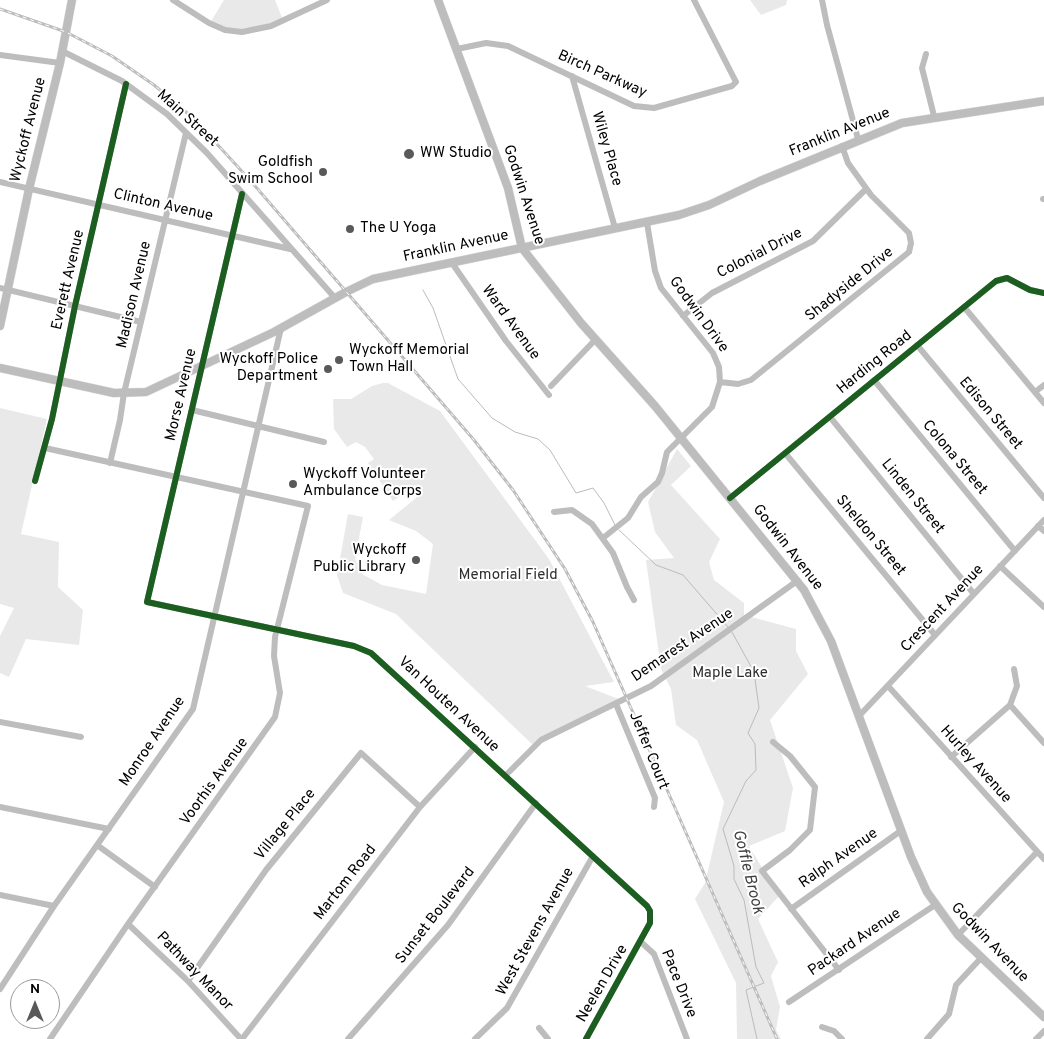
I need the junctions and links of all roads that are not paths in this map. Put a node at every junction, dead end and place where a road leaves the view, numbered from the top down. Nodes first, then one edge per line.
1 (72, 0) edge
2 (173, 0) edge
3 (327, 0) edge
4 (438, 0) edge
5 (694, 0) edge
6 (822, 0) edge
7 (457, 49) junction
8 (62, 51) junction
9 (926, 54) dead end
10 (0, 55) edge
11 (60, 63) junction
12 (572, 76) junction
13 (126, 84) junction
14 (1044, 101) edge
15 (934, 116) junction
16 (186, 133) junction
17 (858, 140) junction
18 (842, 146) junction
19 (0, 182) edge
20 (29, 189) junction
21 (866, 189) junction
22 (242, 194) junction
23 (99, 204) junction
24 (166, 220) junction
25 (647, 223) junction
26 (615, 228) junction
27 (232, 235) junction
28 (290, 248) junction
29 (522, 248) junction
30 (452, 263) junction
31 (4, 289) edge
32 (1044, 293) edge
33 (335, 298) junction
34 (75, 306) junction
35 (964, 307) junction
36 (683, 316) junction
37 (141, 322) junction
38 (0, 326) edge
39 (281, 328) junction
40 (595, 340) junction
41 (917, 346) junction
42 (203, 366) junction
43 (0, 368) edge
44 (874, 380) junction
45 (60, 381) junction
46 (720, 382) junction
47 (1044, 385) edge
48 (551, 386) dead end
49 (1035, 392) junction
50 (124, 394) junction
51 (549, 395) dead end
52 (1044, 403) edge
53 (192, 410) junction
54 (830, 417) junction
55 (259, 426) junction
56 (681, 438) junction
57 (324, 442) dead end
58 (45, 448) junction
59 (785, 453) junction
60 (110, 463) junction
61 (176, 478) junction
62 (35, 481) dead end
63 (244, 493) junction
64 (730, 498) junction
65 (1044, 498) edge
66 (554, 512) dead end
67 (1044, 520) edge
68 (1038, 526) junction
69 (1044, 531) edge
70 (603, 538) junction
71 (1015, 551) junction
72 (1000, 566) junction
73 (797, 580) junction
74 (974, 594) junction
75 (634, 600) dead end
76 (147, 602) joint
77 (1044, 607) edge
78 (216, 617) junction
79 (278, 630) junction
80 (936, 635) junction
81 (1014, 669) dead end
82 (888, 686) junction
83 (616, 704) junction
84 (1010, 705) junction
85 (859, 716) junction
86 (0, 722) edge
87 (81, 737) dead end
88 (773, 742) dead end
89 (1044, 743) edge
90 (475, 747) junction
91 (951, 757) junction
92 (506, 775) junction
93 (536, 803) junction
94 (420, 807) junction
95 (654, 807) dead end
96 (0, 808) edge
97 (109, 829) junction
98 (902, 830) junction
99 (97, 845) junction
100 (1037, 852) junction
101 (593, 856) junction
102 (1044, 859) edge
103 (155, 887) junction
104 (0, 895) edge
105 (935, 905) junction
106 (54, 906) junction
107 (791, 909) junction
108 (128, 924) junction
109 (958, 935) junction
110 (641, 942) junction
111 (981, 958) junction
112 (839, 970) junction
113 (188, 981) junction
114 (0, 989) edge
115 (789, 1002) dead end
116 (1044, 1018) edge
117 (822, 1027) dead end
118 (539, 1028) dead end
119 (1044, 1031) edge
120 (50, 1039) edge
121 (241, 1039) edge
122 (348, 1039) edge
123 (475, 1039) edge
124 (548, 1039) edge
125 (586, 1039) edge
126 (687, 1039) edge
127 (842, 1039) edge
128 (927, 1039) edge
129 (1036, 1039) edge

1 - 8 main road, Wyckoff Avenue
2 - 3 street
4 - 7 main road, Godwin Avenue
5 - 12 street, Birch Parkway
6 - 17 street
7 - 12 street, Birch Parkway
7 - 29 main road, Godwin Avenue
8 - 11 main road, Wyckoff Avenue
8 - 13 street, Main Street
9 - 15 street
10 - 11 street
11 - 20 main road, Wyckoff Avenue
12 - 26 street, Wiley Place
13 - 16 street, Main Street
13 - 23 street, Everett Avenue
14 - 15 main road, Franklin Avenue
15 - 17 main road, Franklin Avenue
16 - 22 street, Main Street
16 - 24 street, Madison Avenue
17 - 18 main road, Franklin Avenue
18 - 21 street, Shadyside Drive
18 - 25 main road, Franklin Avenue
19 - 20 street, Clinton Avenue
20 - 23 street, Clinton Avenue
20 - 31 main road, Wyckoff Avenue
21 - 36 street, Colonial Drive
21 - 46 street, Shadyside Drive
22 - 27 street, Morse Avenue
22 - 28 street, Main Street
23 - 24 street, Clinton Avenue
23 - 34 street, Everett Avenue
24 - 27 street, Clinton Avenue
24 - 37 street, Madison Avenue
25 - 26 main road, Franklin Avenue
25 - 36 street, Godwin Drive
26 - 29 main road, Franklin Avenue
27 - 28 street, Clinton Avenue
27 - 42 street, Morse Avenue
28 - 33 street, Main Street
29 - 30 main road, Franklin Avenue
29 - 40 main road, Godwin Avenue
30 - 33 main road, Franklin Avenue
30 - 51 street, Ward Avenue
31 - 34 street
31 - 38 main road, Wyckoff Avenue
32 - 35 street, Harding Road
33 - 39 main road, Franklin Avenue
34 - 37 street
34 - 45 street, Everett Avenue
35 - 41 street, Harding Road
35 - 49 street
36 - 46 street, Godwin Drive
37 - 50 street, Madison Avenue
39 - 42 main road, Franklin Avenue
39 - 55 street, Monroe Avenue
40 - 48 street
40 - 56 main road, Godwin Avenue
41 - 44 street, Harding Road
41 - 65 street, Edison Street
42 - 50 main road, Franklin Avenue
42 - 53 street, Morse Avenue
43 - 45 main road, Franklin Avenue
44 - 54 street, Harding Road
44 - 71 street, Colona Street
45 - 50 main road, Franklin Avenue
45 - 58 street, Everett Avenue
46 - 56 street, Godwin Drive
47 - 49 street
49 - 52 street
50 - 60 street, Madison Avenue
53 - 55 street
53 - 61 street, Morse Avenue
54 - 59 street, Harding Road
54 - 74 street, Linden Street
55 - 57 street
55 - 63 street, Monroe Avenue
56 - 64 main road, Godwin Avenue
56 - 70 street, Godwin Drive
58 - 60 street
58 - 62 street, Everett Avenue
59 - 64 street, Harding Road
59 - 80 street, Sheldon Street
60 - 61 street
61 - 63 street
61 - 76 street, Morse Avenue
63 - 78 street, Monroe Avenue
63 - 79 street, Voorhis Avenue
64 - 73 main road, Godwin Avenue
66 - 70 street
67 - 68 street, Crescent Avenue
68 - 69 street
68 - 71 street, Crescent Avenue
70 - 75 street
71 - 72 street, Crescent Avenue
72 - 74 street, Crescent Avenue
72 - 77 street
73 - 83 street, Demarest Avenue
73 - 85 main road, Godwin Avenue
74 - 80 street, Crescent Avenue
76 - 78 street, Van Houten Avenue
78 - 79 street, Van Houten Avenue
78 - 97 street, Monroe Avenue
79 - 90 street, Van Houten Avenue
79 - 103 street, Voorhis Avenue
80 - 82 street, Crescent Avenue
81 - 84 street
82 - 85 street, Crescent Avenue
82 - 91 street, Hurley Avenue
83 - 92 street, Demarest Avenue
83 - 95 street, Jeffer Court
84 - 89 street
84 - 91 street
85 - 98 main road, Godwin Avenue
86 - 87 street
88 - 107 street
90 - 92 street, Van Houten Avenue
90 - 94 street, Martom Road
91 - 100 street, Hurley Avenue
92 - 93 street, Van Houten Avenue
93 - 101 street, Van Houten Avenue
93 - 122 street, Sunset Boulevard
94 - 113 street, Village Place
94 - 121 street, Martom Road
96 - 97 street
97 - 99 street, Monroe Avenue
98 - 105 main road, Godwin Avenue
98 - 107 street, Ralph Avenue
99 - 103 street
99 - 106 street, Monroe Avenue
100 - 102 street, Hurley Avenue
100 - 109 street
101 - 110 street, Van Houten Avenue
101 - 123 street, West Stevens Avenue
103 - 108 street, Voorhis Avenue
104 - 106 street
105 - 109 main road, Godwin Avenue
105 - 112 street, Packard Avenue
106 - 114 street, Monroe Avenue
107 - 112 street
108 - 113 street, Pathway Manor
108 - 120 street, Voorhis Avenue
109 - 111 main road, Godwin Avenue
110 - 125 street, Neelen Drive
110 - 126 street, Pace Drive
111 - 116 main road, Godwin Avenue
111 - 128 street
112 - 115 street, Packard Avenue
113 - 121 street, Pathway Manor
117 - 127 street
118 - 124 street
119 - 129 street

